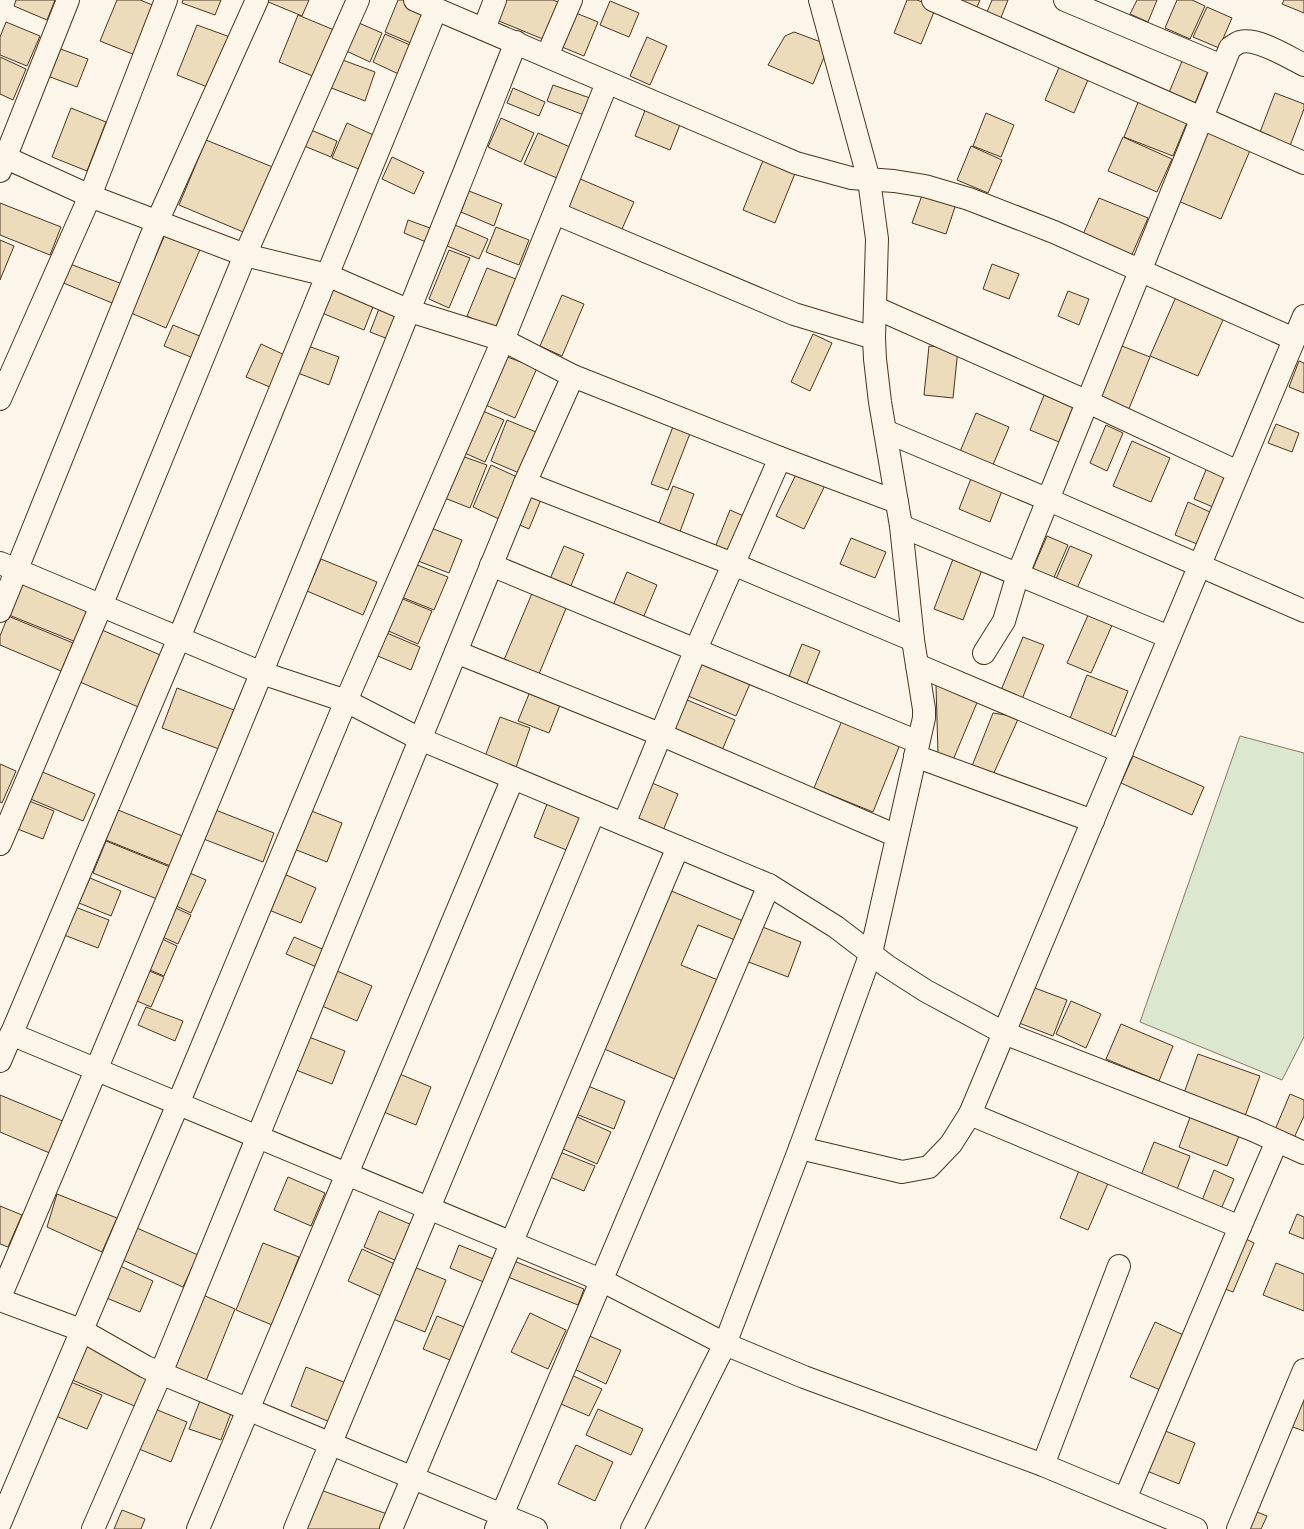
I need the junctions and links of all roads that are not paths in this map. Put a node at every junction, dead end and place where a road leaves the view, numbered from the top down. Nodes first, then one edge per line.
1 (68, 0) edge
2 (166, 0) edge
3 (257, 0) edge
4 (358, 0) edge
5 (415, 0) edge
6 (495, 0) edge
7 (571, 0) edge
8 (820, 0) edge
9 (933, 0) edge
10 (1065, 0) edge
11 (436, 9) junction
12 (484, 29) junction
13 (516, 42) junction
14 (547, 56) junction
15 (1304, 65) edge
16 (1222, 66) junction
17 (608, 83) junction
18 (1201, 117) junction
19 (2, 161) edge
20 (1304, 163) edge
21 (869, 180) junction
22 (90, 196) junction
23 (555, 214) junction
24 (157, 222) junction
25 (245, 255) junction
26 (1140, 270) junction
27 (328, 275) junction
28 (876, 308) junction
29 (410, 311) junction
30 (1304, 316) edge
31 (874, 338) junction
32 (1294, 339) junction
33 (503, 340) junction
34 (573, 376) junction
35 (0, 399) edge
36 (1088, 402) junction
37 (885, 431) junction
38 (780, 458) junction
39 (1238, 472) junction
40 (525, 483) junction
41 (1049, 500) junction
42 (897, 502) junction
43 (901, 526) junction
44 (733, 564) junction
45 (491, 565) junction
46 (1200, 566) junction
47 (8, 567) edge
48 (1018, 574) junction
49 (101, 606) junction
50 (0, 611) edge
51 (1304, 611) edge
52 (1170, 637) junction
53 (179, 638) junction
54 (913, 640) junction
55 (696, 649) junction
56 (456, 652) junction
57 (984, 653) dead end
58 (917, 666) junction
59 (262, 673) junction
60 (346, 701) junction
61 (662, 735) junction
62 (420, 739) junction
63 (917, 749) junction
64 (1122, 752) junction
65 (513, 778) junction
66 (594, 812) junction
67 (1093, 821) junction
68 (624, 824) junction
69 (897, 836) junction
70 (0, 844) edge
71 (678, 847) junction
72 (769, 885) junction
73 (870, 953) junction
74 (11, 1034) junction
75 (1004, 1034) junction
76 (0, 1061) edge
77 (97, 1070) junction
78 (178, 1104) junction
79 (970, 1114) junction
80 (257, 1137) junction
81 (1277, 1141) junction
82 (800, 1148) junction
83 (1304, 1153) edge
84 (347, 1174) junction
85 (428, 1208) junction
86 (1240, 1227) junction
87 (511, 1243) junction
88 (1119, 1266) dead end
89 (601, 1280) junction
90 (0, 1296) edge
91 (0, 1300) edge
92 (81, 1330) junction
93 (724, 1344) junction
94 (1304, 1370) edge
95 (161, 1373) junction
96 (248, 1410) junction
97 (330, 1444) junction
98 (1043, 1465) junction
99 (413, 1478) junction
100 (1125, 1499) junction
101 (499, 1522) edge
102 (0, 1523) edge
103 (93, 1529) edge
104 (198, 1529) edge
105 (295, 1529) edge
106 (392, 1529) edge
107 (536, 1529) edge
108 (632, 1529) edge
109 (1196, 1529) edge
110 (1238, 1529) edge

1 - 19 street
2 - 22 street
3 - 24 street
4 - 25 street
5 - 11 street
6 - 12 street
7 - 14 street
8 - 21 street
9 - 18 street
10 - 16 street
11 - 12 street
11 - 27 street
12 - 13 street
13 - 14 street
13 - 29 street
14 - 17 street
15 - 16 street
16 - 18 street
17 - 21 street
17 - 23 street
18 - 20 street
18 - 26 street
19 - 22 street
21 - 26 street
21 - 28 street
22 - 24 street
22 - 35 street
23 - 31 street
23 - 33 street
24 - 25 street
24 - 47 street
25 - 27 street
25 - 49 street
26 - 32 street
26 - 36 street
27 - 29 street
27 - 53 street
28 - 31 street
28 - 36 street
29 - 33 street
29 - 59 street
30 - 32 street
31 - 37 street
32 - 39 street
33 - 34 street
33 - 60 street
34 - 38 street
34 - 40 street
36 - 39 street
36 - 41 street
37 - 41 street
37 - 42 street
38 - 42 street
38 - 44 street
39 - 46 street
40 - 44 street
40 - 45 street
41 - 46 street
41 - 48 street
42 - 43 street
43 - 48 street
43 - 54 street
44 - 54 street
44 - 55 street
45 - 55 street
45 - 56 street
46 - 51 street
46 - 52 street
47 - 49 street
47 - 50 street
48 - 52 street
48 - 57 street
49 - 53 street
49 - 70 street
52 - 64 street
53 - 59 street
53 - 74 street
54 - 58 street
55 - 61 street
55 - 63 street
56 - 61 street
56 - 62 street
58 - 63 street
58 - 64 street
59 - 60 street
59 - 77 street
60 - 62 street
60 - 78 street
61 - 68 street
61 - 69 street
62 - 65 street
62 - 80 street
63 - 67 street
63 - 69 street
64 - 67 street
65 - 66 street
65 - 84 street
66 - 68 street
66 - 85 street
67 - 75 street
68 - 71 street
69 - 73 street
71 - 72 street
71 - 87 street
72 - 73 street
72 - 89 street
73 - 75 street
73 - 82 street
74 - 76 street
74 - 77 street
75 - 79 street
75 - 81 street
77 - 78 street
77 - 90 street
78 - 80 street
78 - 92 street
79 - 82 street
79 - 86 street
80 - 84 street
80 - 95 street
81 - 83 street
81 - 86 street
82 - 93 street
84 - 85 street
84 - 96 street
85 - 87 street
85 - 97 street
86 - 100 street
87 - 89 street
87 - 99 street
88 - 98 street
89 - 93 street
89 - 101 street
91 - 92 street
92 - 95 street
92 - 102 street
93 - 98 street
93 - 108 street
94 - 110 street
95 - 96 street
95 - 103 street
96 - 97 street
96 - 104 street
97 - 99 street
97 - 105 street
98 - 100 street
99 - 101 street
99 - 106 street
100 - 109 street
101 - 107 street

